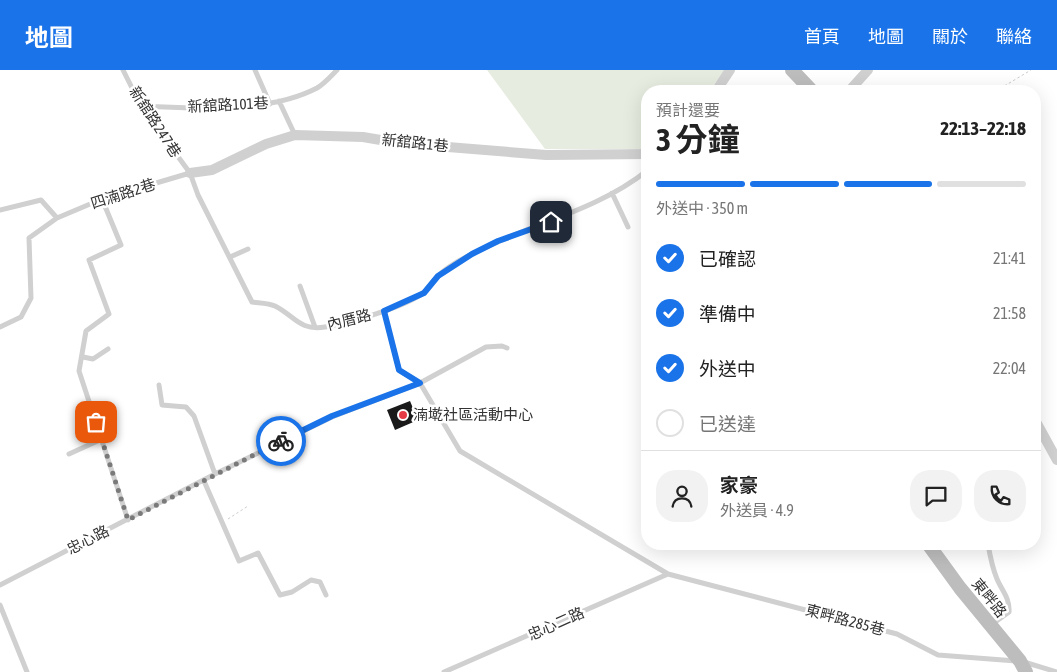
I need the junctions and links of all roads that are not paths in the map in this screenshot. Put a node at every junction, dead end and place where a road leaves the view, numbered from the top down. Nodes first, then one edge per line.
1 (123, 70) edge
2 (255, 70) edge
3 (337, 70) edge
4 (730, 70) edge
5 (792, 70) edge
6 (868, 70) edge
7 (720, 85) edge
8 (806, 85) edge
9 (855, 85) edge
10 (279, 101) junction
11 (270, 104) junction
12 (141, 106) junction
13 (295, 135) junction
14 (641, 154) edge
15 (190, 173) junction
16 (641, 175) edge
17 (612, 193) junction
18 (102, 199) junction
19 (0, 210) edge
20 (57, 218) junction
21 (628, 228) dead end
22 (248, 249) dead end
23 (230, 257) junction
24 (300, 286) dead end
25 (384, 311) junction
26 (0, 327) edge
27 (316, 327) junction
28 (507, 348) dead end
29 (108, 349) dead end
30 (83, 357) junction
31 (420, 383) junction
32 (158, 385) dead end
33 (1041, 431) edge
34 (102, 438) junction
35 (68, 454) dead end
36 (1057, 460) edge
37 (215, 474) junction
38 (204, 481) junction
39 (128, 520) junction
40 (933, 550) edge
41 (990, 550) edge
42 (668, 574) junction
43 (0, 584) edge
44 (326, 595) dead end
45 (0, 605) edge
46 (991, 626) junction
47 (1023, 666) edge
48 (27, 672) edge
49 (444, 672) edge
50 (1057, 672) edge

1 - 12 lane, 新舘路247巷
2 - 11 lane
3 - 10 lane, 新舘路101巷
4 - 7 street
5 - 8 street
6 - 9 street
10 - 11 lane, 新舘路101巷
10 - 13 lane
11 - 12 lane, 新舘路101巷
12 - 15 lane, 新舘路247巷
13 - 14 street, 新舘路1巷
13 - 15 street, 新舘路1巷
15 - 18 lane, 四湳路2巷
15 - 23 lane, 內厝路
16 - 17 lane, 內厝路
17 - 21 lane
17 - 25 lane, 內厝路
18 - 20 lane, 四湳路2巷
18 - 30 lane
19 - 20 lane
20 - 26 lane, 四湳路2巷
22 - 23 lane
23 - 27 lane, 內厝路
24 - 27 lane
25 - 27 lane, 內厝路
25 - 31 lane
28 - 31 lane, 忠心路
29 - 30 lane
30 - 34 lane
31 - 37 lane, 忠心路
31 - 42 lane, 東畔路285巷
32 - 37 lane
33 - 36 street
34 - 35 lane
34 - 39 lane
37 - 38 lane, 忠心路
38 - 39 lane, 忠心路
38 - 44 lane
39 - 43 lane, 忠心路
40 - 46 street, 東畔路
41 - 46 lane
42 - 47 lane, 東畔路285巷
42 - 49 lane, 忠心二路
45 - 48 lane
46 - 47 street, 東畔路
47 - 50 lane, 東畔路285巷

